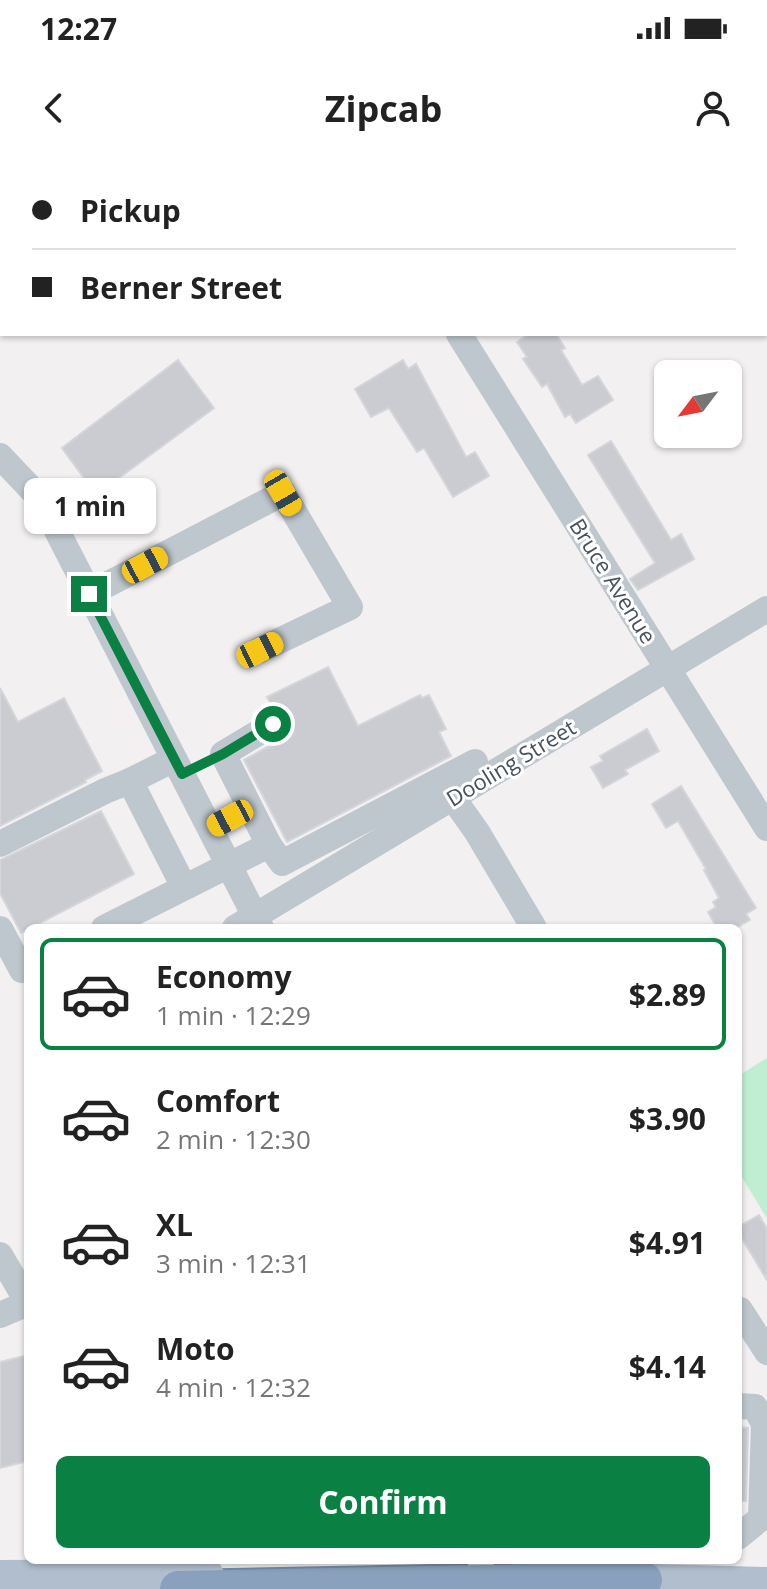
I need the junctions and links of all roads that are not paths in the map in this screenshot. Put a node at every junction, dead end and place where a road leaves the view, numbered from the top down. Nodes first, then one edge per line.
1 (460, 336) edge
2 (0, 456) edge
3 (89, 594) junction
4 (767, 609) edge
5 (260, 650) dead end
6 (668, 669) junction
7 (273, 724) dead end
8 (223, 754) junction
9 (475, 762) dead end
10 (178, 766) junction
11 (130, 781) junction
12 (453, 798) junction
13 (250, 807) junction
14 (210, 828) junction
15 (767, 828) edge
16 (0, 844) edge
17 (269, 845) junction
18 (228, 864) junction
19 (184, 887) junction
20 (112, 924) edge
21 (250, 924) edge
22 (532, 924) edge
23 (0, 929) edge
24 (24, 969) edge
25 (0, 1255) edge
26 (24, 1296) edge
27 (24, 1305) edge
28 (742, 1313) edge
29 (0, 1315) edge
30 (767, 1352) edge
31 (742, 1406) edge
32 (742, 1534) edge
33 (481, 1568) edge
34 (166, 1575) edge
35 (0, 1576) edge
36 (644, 1580) junction
37 (767, 1583) edge

1 - 6 street, Bruce Avenue
2 - 3 street
3 - 5 street
3 - 10 street
4 - 6 street, Dooling Street
6 - 12 street, Dooling Street
6 - 15 street, Bruce Avenue
7 - 8 street
8 - 10 street
8 - 13 street
9 - 17 street
10 - 11 street
10 - 14 street
11 - 16 street
11 - 19 street
12 - 21 street, Dooling Street
12 - 22 street
13 - 14 street
13 - 17 street
14 - 18 street
17 - 18 street
18 - 19 street
18 - 21 street
19 - 20 street
23 - 24 street
25 - 26 street
27 - 29 street
28 - 30 street
31 - 32 street
33 - 34 main road
33 - 36 main road
34 - 35 main road
34 - 36 highway
36 - 37 main road

